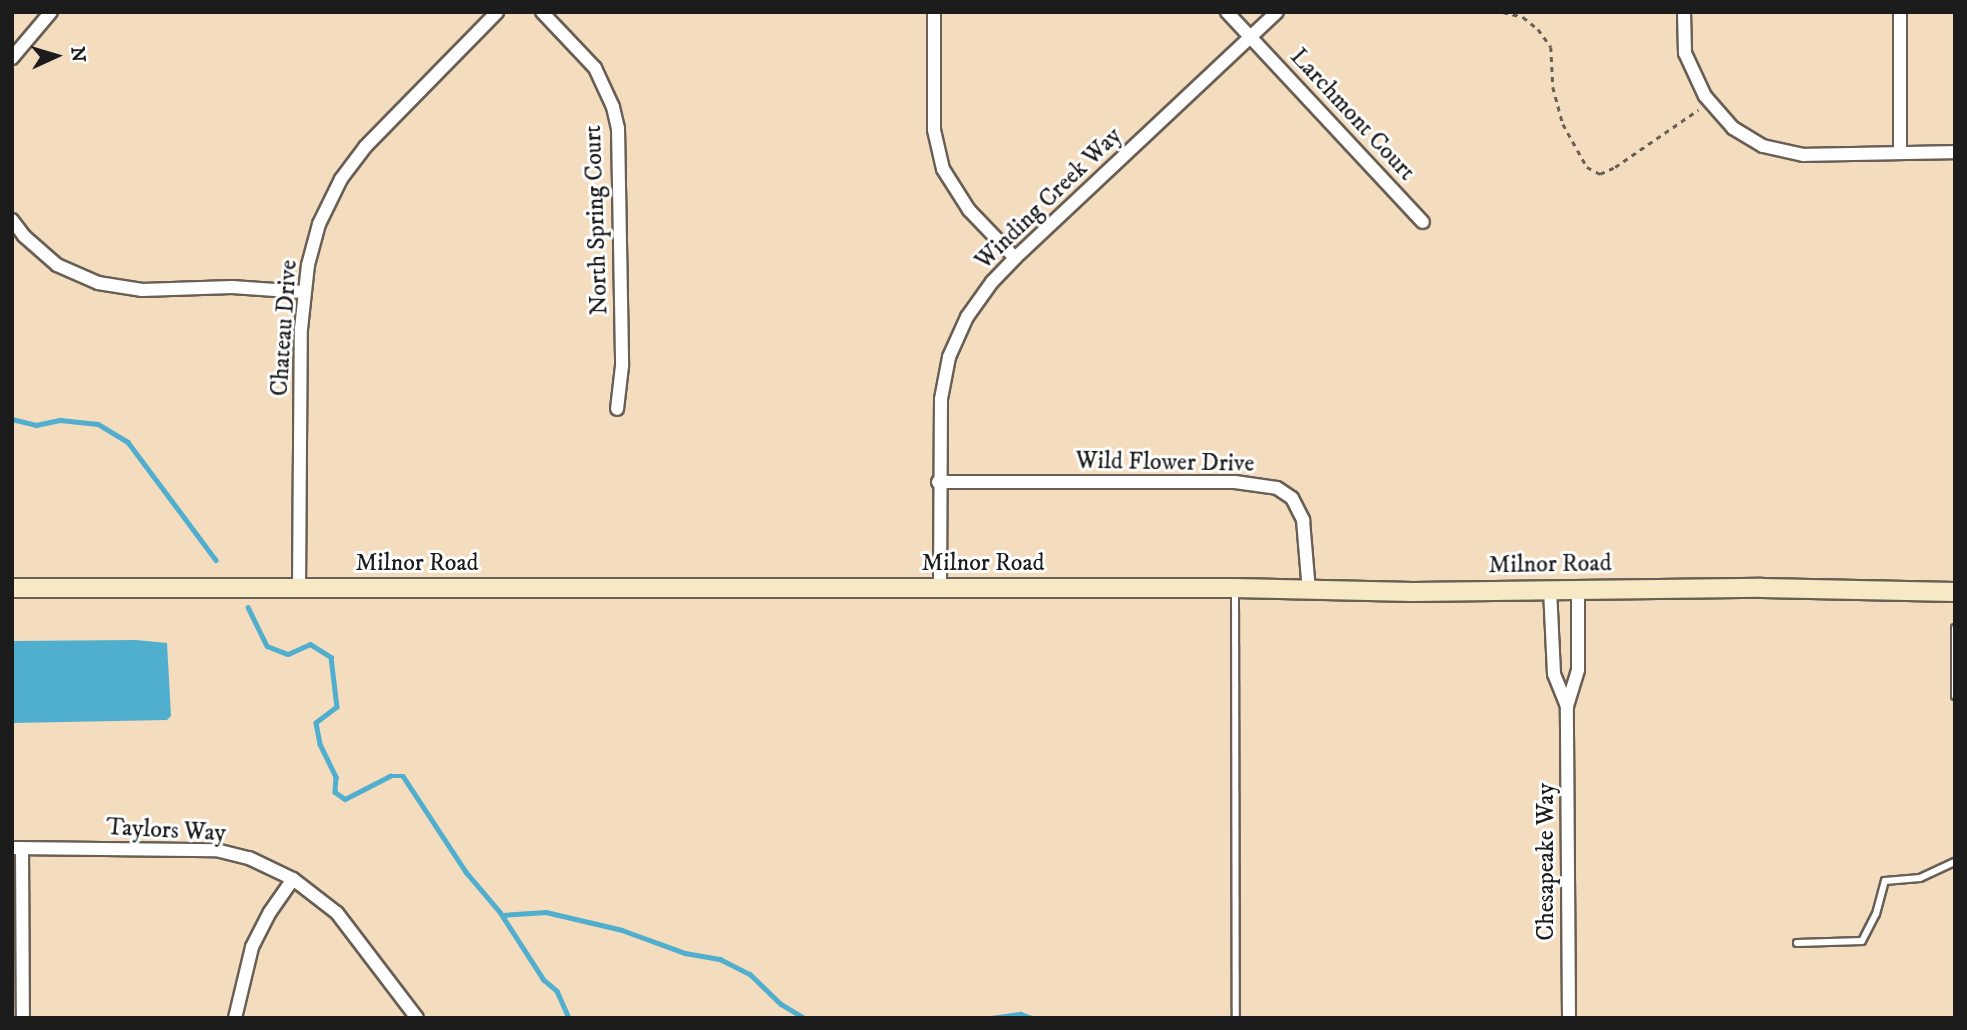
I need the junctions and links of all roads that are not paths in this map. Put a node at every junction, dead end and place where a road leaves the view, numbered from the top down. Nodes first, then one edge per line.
1 (51, 12) edge
2 (497, 12) edge
3 (542, 12) edge
4 (934, 12) edge
5 (1227, 12) edge
6 (1277, 12) edge
7 (1684, 12) edge
8 (1900, 12) edge
9 (1251, 37) junction
10 (12, 58) edge
11 (1955, 152) edge
12 (1900, 153) junction
13 (12, 220) edge
14 (1423, 222) dead end
15 (1015, 258) junction
16 (304, 292) junction
17 (617, 409) dead end
18 (938, 482) junction
19 (12, 588) edge
20 (1235, 588) junction
21 (1578, 588) junction
22 (299, 589) junction
23 (940, 589) junction
24 (1550, 589) junction
25 (1309, 591) junction
26 (1955, 592) edge
27 (1955, 628) edge
28 (1955, 696) edge
29 (1567, 706) junction
30 (17, 848) edge
31 (1955, 862) edge
32 (293, 879) junction
33 (1797, 943) dead end
34 (23, 1018) edge
35 (235, 1018) edge
36 (417, 1018) edge
37 (1236, 1018) edge
38 (1569, 1018) edge

1 - 10 street
2 - 16 street, Chateau Drive
3 - 17 street, North Spring Court
4 - 15 street
5 - 9 street, Larchmont Court
6 - 9 street, Winding Creek Way
7 - 12 street
8 - 12 street
9 - 14 street, Larchmont Court
9 - 15 street, Winding Creek Way
11 - 12 street
13 - 16 street
15 - 18 street, Winding Creek Way
16 - 22 street, Chateau Drive
18 - 23 street, Winding Creek Way
18 - 25 street, Wild Flower Drive
19 - 22 main road, Milnor Road
20 - 23 main road, Milnor Road
20 - 25 main road, Milnor Road
20 - 37 lane
21 - 24 main road, Milnor Road
21 - 26 main road, Milnor Road
21 - 29 street, Chesapeake Way
22 - 23 main road, Milnor Road
24 - 25 main road, Milnor Road
24 - 29 street, Chesapeake Way
27 - 28 lane
29 - 38 street, Chesapeake Way
30 - 32 street, Taylors Way
30 - 34 street
31 - 33 lane
32 - 35 street
32 - 36 street, Taylors Way

